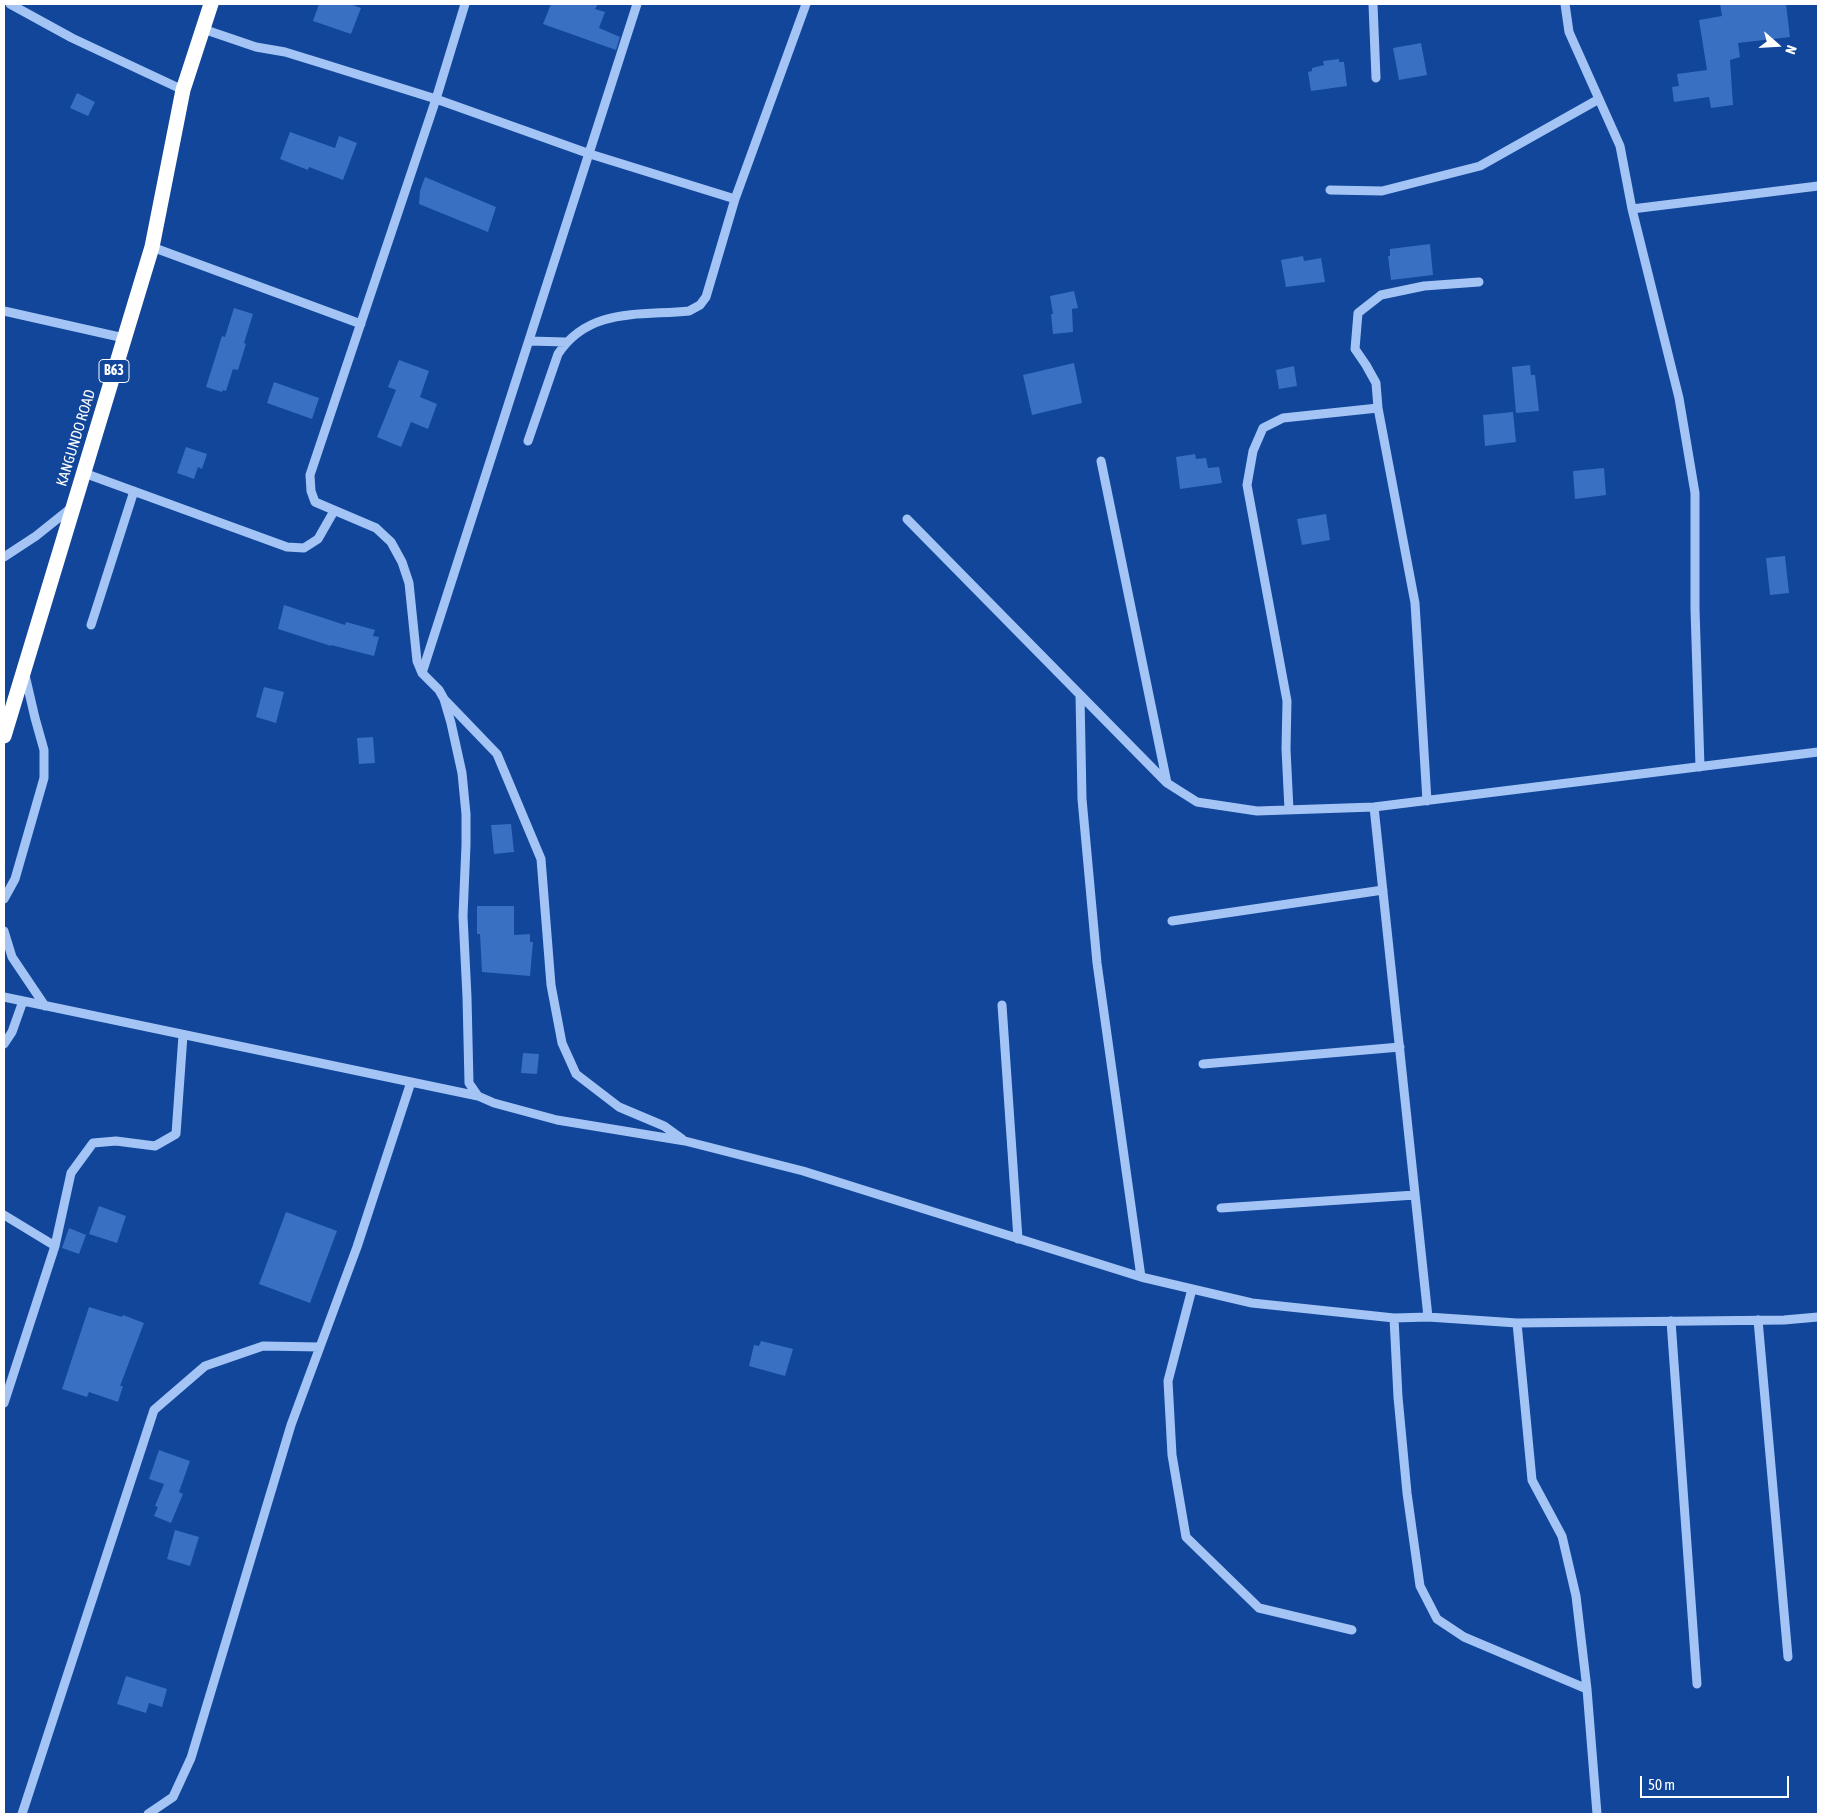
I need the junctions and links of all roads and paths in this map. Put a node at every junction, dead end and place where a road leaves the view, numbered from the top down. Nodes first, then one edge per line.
1 (10, 4) edge
2 (211, 4) edge
3 (465, 4) edge
4 (637, 4) edge
5 (806, 4) edge
6 (1373, 4) edge
7 (1565, 4) edge
8 (203, 30) junction
9 (1376, 78) dead end
10 (183, 90) junction
11 (1599, 99) junction
12 (436, 100) junction
13 (590, 154) junction
14 (1818, 186) edge
15 (1330, 190) dead end
16 (735, 199) junction
17 (1632, 209) junction
18 (152, 246) junction
19 (1479, 282) dead end
20 (4, 311) edge
21 (361, 324) junction
22 (124, 338) junction
23 (529, 341) junction
24 (566, 342) junction
25 (1378, 408) junction
26 (528, 441) dead end
27 (1101, 461) dead end
28 (84, 473) junction
29 (134, 491) junction
30 (73, 507) junction
31 (334, 511) junction
32 (907, 519) dead end
33 (4, 557) edge
34 (91, 625) dead end
35 (24, 670) junction
36 (422, 673) junction
37 (1080, 695) junction
38 (444, 699) junction
39 (4, 736) edge
40 (1818, 752) edge
41 (1700, 767) junction
42 (1167, 783) junction
43 (1427, 801) junction
44 (1374, 807) junction
45 (1289, 810) junction
46 (1383, 890) junction
47 (4, 899) edge
48 (1172, 921) dead end
49 (4, 931) edge
50 (4, 997) edge
51 (23, 1001) junction
52 (1002, 1005) dead end
53 (45, 1006) junction
54 (183, 1035) junction
55 (4, 1044) edge
56 (1400, 1047) junction
57 (1203, 1064) dead end
58 (412, 1082) junction
59 (478, 1096) junction
60 (685, 1141) junction
61 (1416, 1196) junction
62 (1221, 1208) dead end
63 (4, 1215) edge
64 (1018, 1239) junction
65 (54, 1246) junction
66 (1141, 1277) junction
67 (1192, 1289) junction
68 (1428, 1317) junction
69 (1818, 1317) edge
70 (1394, 1318) junction
71 (1758, 1320) junction
72 (1671, 1321) junction
73 (1517, 1323) junction
74 (320, 1347) junction
75 (4, 1403) edge
76 (1352, 1630) dead end
77 (1788, 1657) dead end
78 (1697, 1684) dead end
79 (1587, 1689) junction
80 (22, 1814) edge
81 (148, 1814) edge
82 (1598, 1814) edge

1 - 10 street
2 - 8 highway, KANGUNDO ROAD / B63
3 - 12 street
4 - 13 street
5 - 16 street
6 - 9 street
7 - 11 street
8 - 10 highway, KANGUNDO ROAD / B63
8 - 12 street
10 - 18 highway, KANGUNDO ROAD / B63
11 - 15 street
11 - 17 street
12 - 13 street
12 - 21 street
13 - 16 street
13 - 23 street
14 - 17 street
16 - 24 street
17 - 41 street
18 - 21 street
18 - 22 highway, KANGUNDO ROAD / B63
19 - 25 street
20 - 22 street
21 - 31 street
22 - 28 highway, KANGUNDO ROAD / B63
23 - 24 street
23 - 36 street
24 - 26 street
25 - 43 street
25 - 45 street
27 - 42 street
28 - 29 street
28 - 30 highway, KANGUNDO ROAD / B63
29 - 31 street
29 - 34 street
30 - 33 street
30 - 35 highway, KANGUNDO ROAD / B63
31 - 36 street
32 - 37 street
35 - 39 highway, KANGUNDO ROAD / B63
35 - 47 street
36 - 38 street
37 - 42 street
37 - 66 street
38 - 59 street
38 - 60 street
40 - 41 street
41 - 43 street
42 - 45 street
43 - 44 street
44 - 45 street
44 - 46 street
46 - 48 street
46 - 56 street
49 - 53 street
50 - 51 street
51 - 53 street
51 - 55 street
52 - 64 street
53 - 54 street
54 - 58 street
54 - 65 street
56 - 57 street
56 - 61 street
58 - 59 street
58 - 74 street
59 - 60 street
60 - 64 street
61 - 62 street
61 - 68 street
63 - 65 street
64 - 66 street
65 - 75 street
66 - 67 street
67 - 70 street
67 - 76 street
68 - 70 street
68 - 73 street
69 - 71 street
70 - 79 street
71 - 72 street
71 - 77 street
72 - 73 street
72 - 78 street
73 - 79 street
74 - 80 street
74 - 81 street
79 - 82 street

